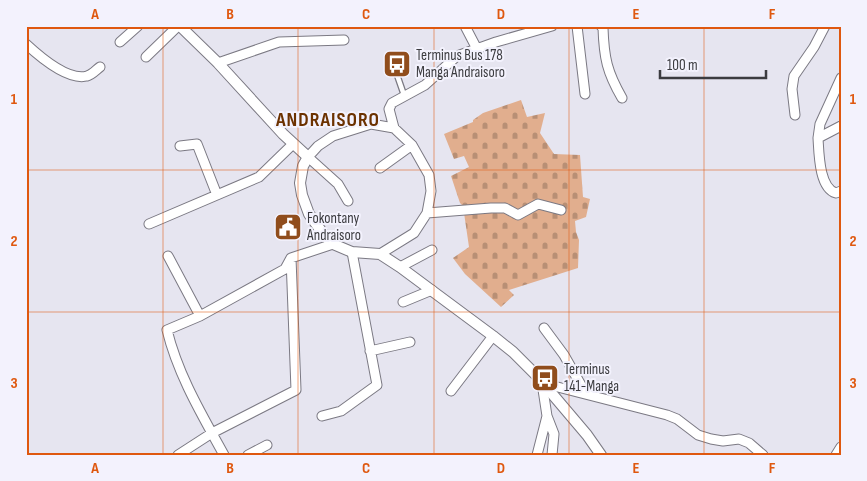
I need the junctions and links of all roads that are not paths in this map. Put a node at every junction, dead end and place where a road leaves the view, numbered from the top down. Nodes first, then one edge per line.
1 (138, 26) edge
2 (179, 26) edge
3 (465, 26) edge
4 (552, 26) edge
5 (577, 26) edge
6 (601, 26) edge
7 (825, 26) edge
8 (344, 40) dead end
9 (120, 42) dead end
10 (26, 44) edge
11 (477, 49) junction
12 (146, 57) dead end
13 (218, 63) junction
14 (100, 67) dead end
15 (396, 72) dead end
16 (841, 78) edge
17 (585, 94) dead end
18 (404, 96) junction
19 (622, 98) dead end
20 (795, 115) dead end
21 (841, 126) edge
22 (394, 128) junction
23 (818, 138) junction
24 (292, 144) junction
25 (412, 144) junction
26 (180, 146) dead end
27 (308, 157) junction
28 (380, 168) dead end
29 (841, 191) edge
30 (217, 195) junction
31 (348, 201) dead end
32 (561, 210) dead end
33 (427, 213) junction
34 (149, 224) dead end
35 (333, 244) junction
36 (432, 250) dead end
37 (352, 252) junction
38 (380, 254) junction
39 (168, 256) dead end
40 (291, 258) junction
41 (400, 266) junction
42 (432, 290) junction
43 (403, 302) dead end
44 (200, 316) junction
45 (544, 328) dead end
46 (493, 336) junction
47 (410, 342) dead end
48 (370, 351) junction
49 (542, 382) junction
50 (451, 391) dead end
51 (586, 394) junction
52 (322, 416) dead end
53 (547, 416) junction
54 (212, 433) junction
55 (267, 445) dead end
56 (841, 447) edge
57 (178, 455) edge
58 (224, 455) edge
59 (248, 455) edge
60 (536, 455) edge
61 (552, 455) edge
62 (601, 455) edge
63 (764, 455) edge
64 (836, 455) edge

1 - 9 street
2 - 12 street
2 - 13 street
3 - 11 street
4 - 11 street
5 - 17 street
6 - 19 street
7 - 20 street
8 - 13 street
10 - 14 street
11 - 18 street
13 - 24 street
15 - 18 lane
16 - 23 street
18 - 22 street
21 - 23 street
22 - 25 street
22 - 27 street
23 - 29 street
24 - 27 street
24 - 30 street
25 - 28 street
25 - 33 street
26 - 30 street
27 - 31 street
27 - 35 street
30 - 34 street
32 - 33 street
33 - 38 street
35 - 37 street
35 - 40 street
36 - 41 street
37 - 38 street
37 - 48 street
38 - 41 street
39 - 44 street
40 - 44 street
40 - 54 street
41 - 42 street
42 - 43 street
42 - 46 street
44 - 54 street
45 - 51 street
46 - 49 street
46 - 50 street
47 - 48 street
48 - 52 street
49 - 51 street
49 - 53 street
49 - 62 street
51 - 63 street
53 - 60 street
53 - 61 street
54 - 57 street
54 - 58 street
55 - 59 street
56 - 64 street

